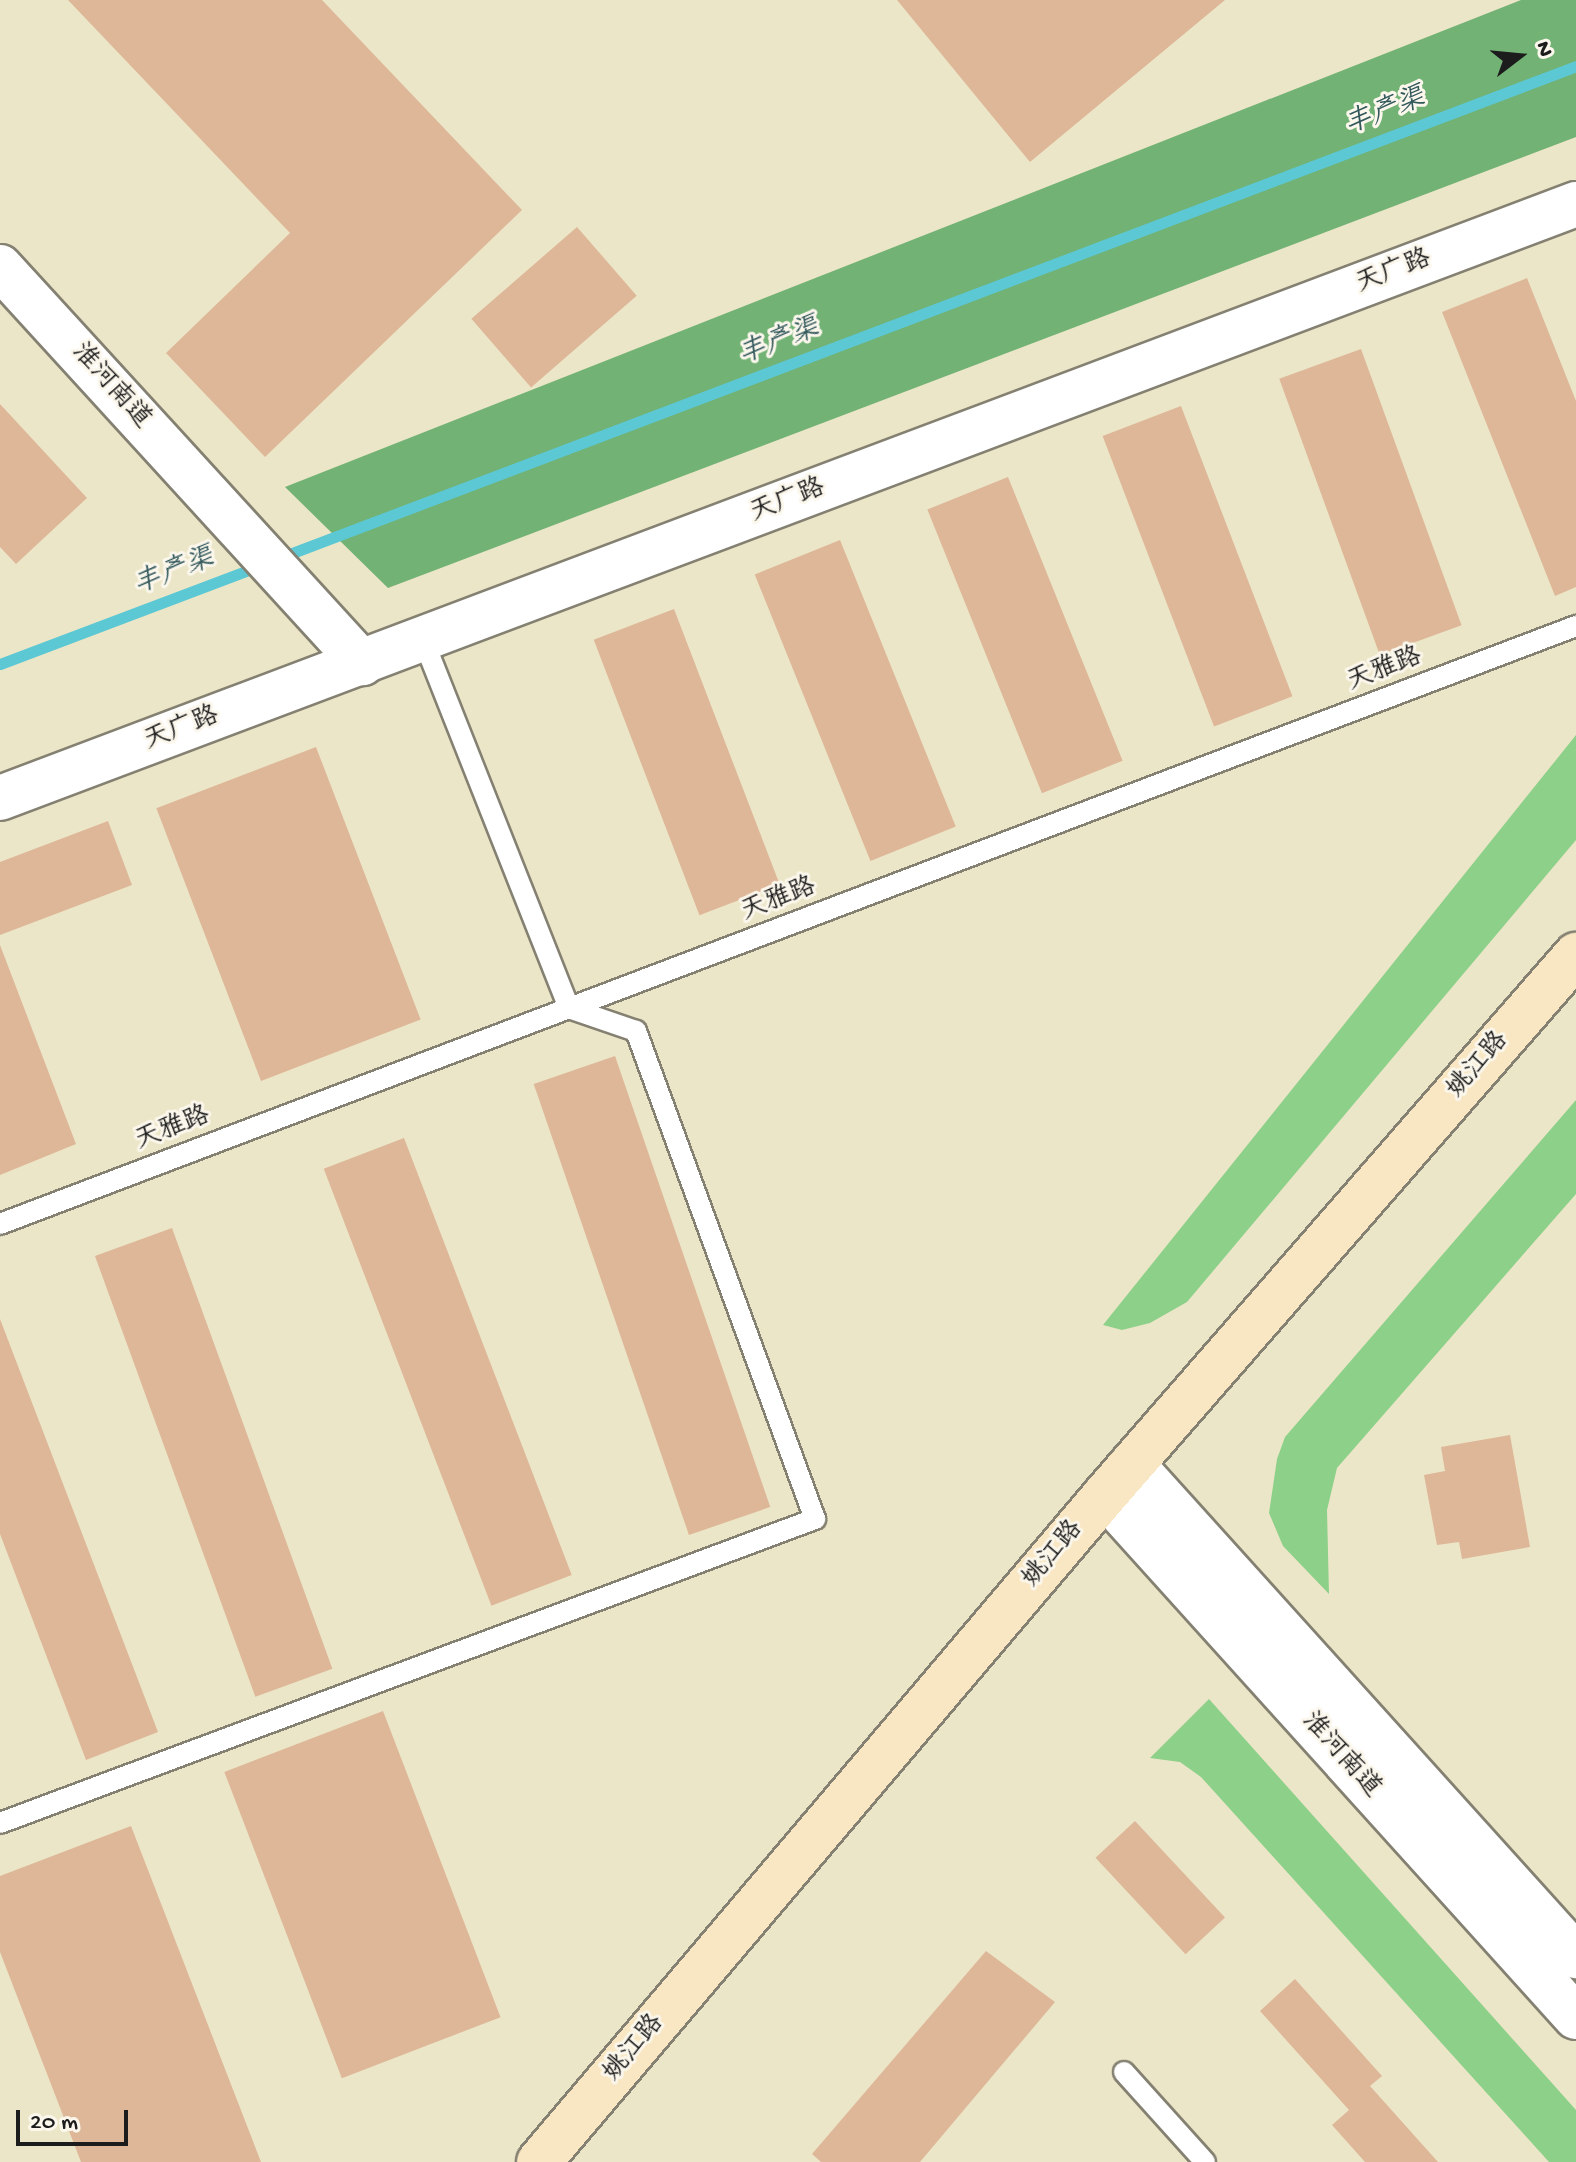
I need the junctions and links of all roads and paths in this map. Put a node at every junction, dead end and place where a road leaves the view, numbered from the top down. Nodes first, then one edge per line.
1 (1576, 204) edge
2 (0, 267) edge
3 (1576, 626) edge
4 (423, 640) junction
5 (362, 663) junction
6 (0, 798) edge
7 (1576, 955) edge
8 (569, 1008) junction
9 (0, 1224) edge
10 (1118, 1479) junction
11 (0, 1823) edge
12 (1576, 1956) edge
13 (1576, 2017) edge
14 (1124, 2072) dead end
15 (539, 2162) edge
16 (1205, 2162) edge

1 - 4 street, 天广路
2 - 5 street, 淮河南道
3 - 8 lane, 天雅路
4 - 5 street, 天广路
4 - 8 lane
5 - 6 street, 天广路
7 - 10 main road, 姚江路
8 - 9 lane, 天雅路
8 - 11 lane
10 - 12 street, 淮河南道
10 - 13 street, 淮河南道
10 - 15 main road, 姚江路
14 - 16 lane

